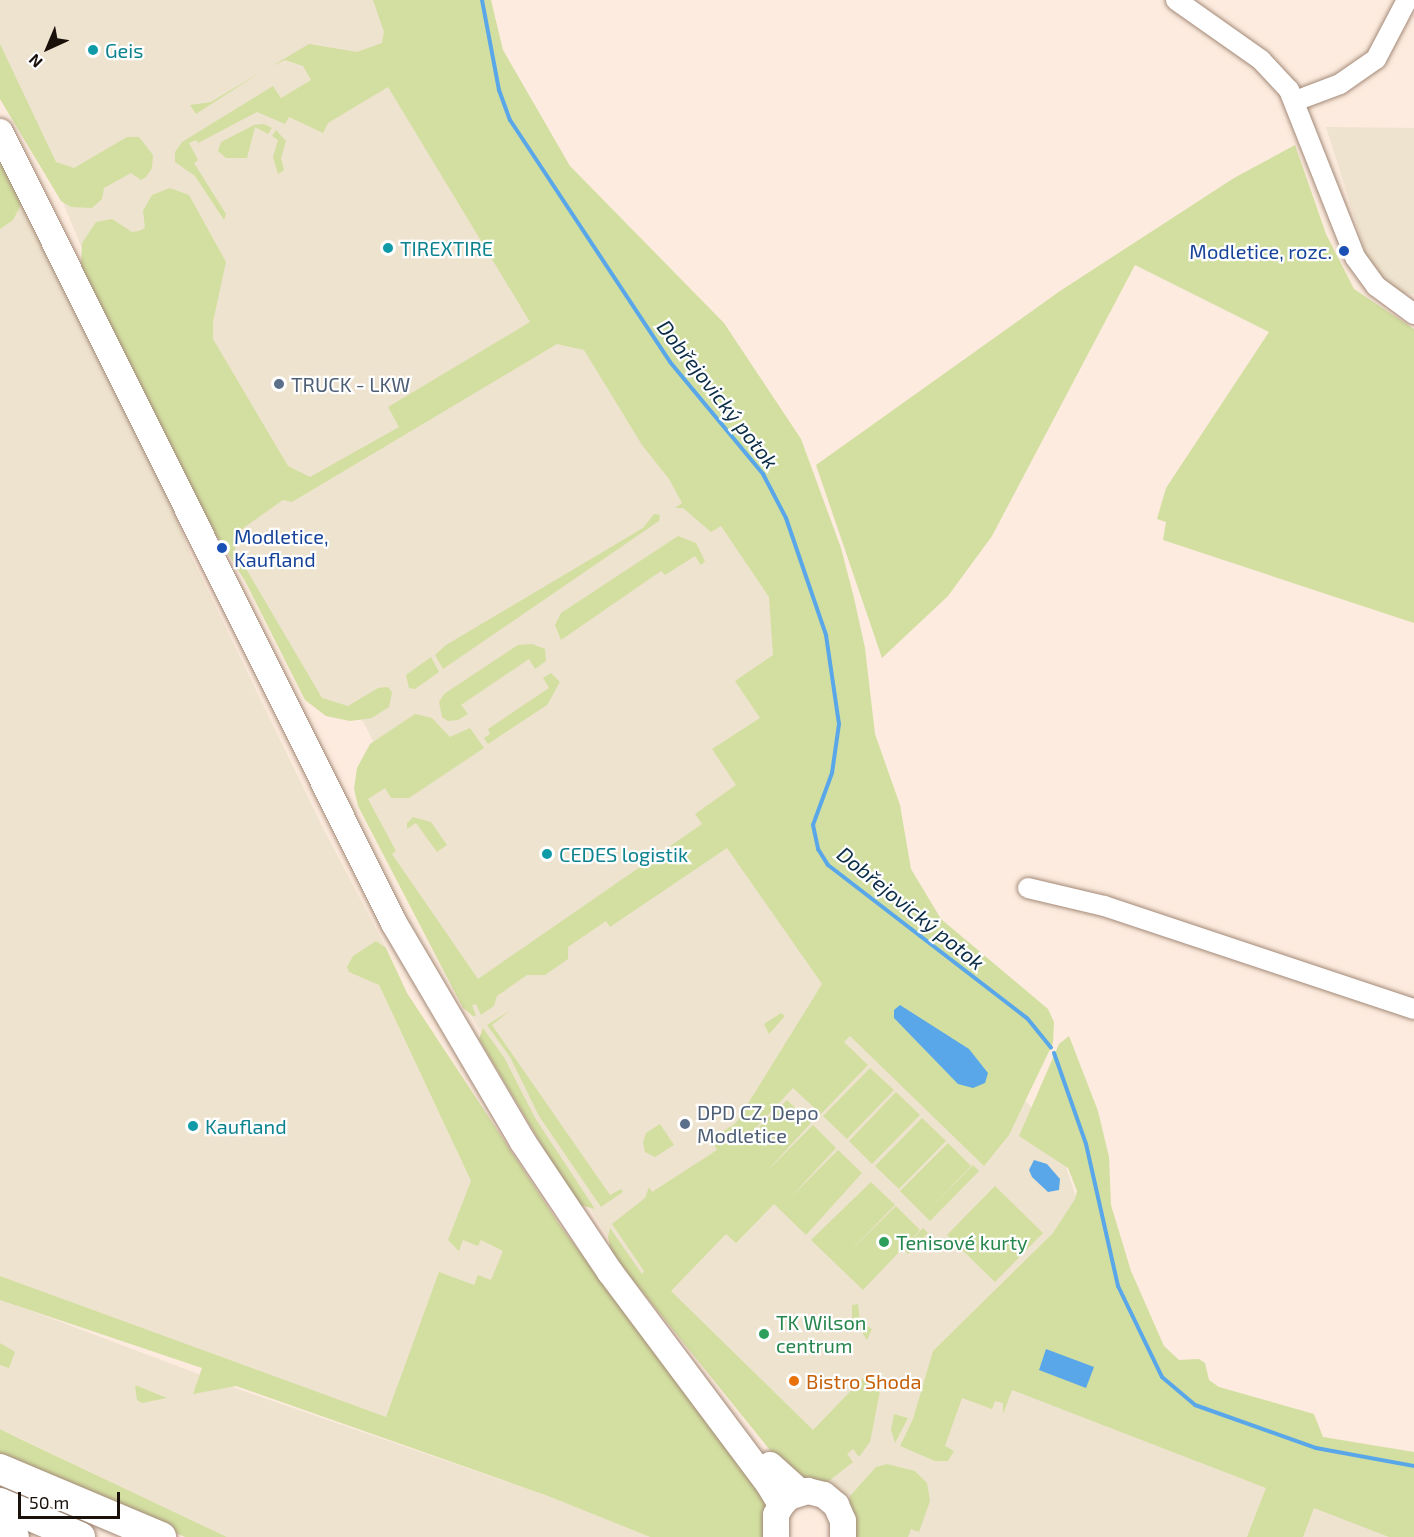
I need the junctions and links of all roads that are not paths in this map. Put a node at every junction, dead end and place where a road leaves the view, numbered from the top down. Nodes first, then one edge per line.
1 (1176, 0) edge
2 (1407, 0) edge
3 (1295, 101) junction
4 (0, 132) edge
5 (1414, 314) edge
6 (1028, 888) dead end
7 (1414, 1009) edge
8 (0, 1467) edge
9 (790, 1498) junction
10 (0, 1503) edge
11 (0, 1531) edge
12 (842, 1535) edge
13 (14, 1537) edge
14 (80, 1537) edge
15 (161, 1537) edge
16 (776, 1537) edge

1 - 3 street
2 - 3 street
3 - 5 street
4 - 9 main road
6 - 7 street
8 - 15 highway
9 - 12 main road
9 - 16 main road
10 - 14 highway
11 - 13 highway

